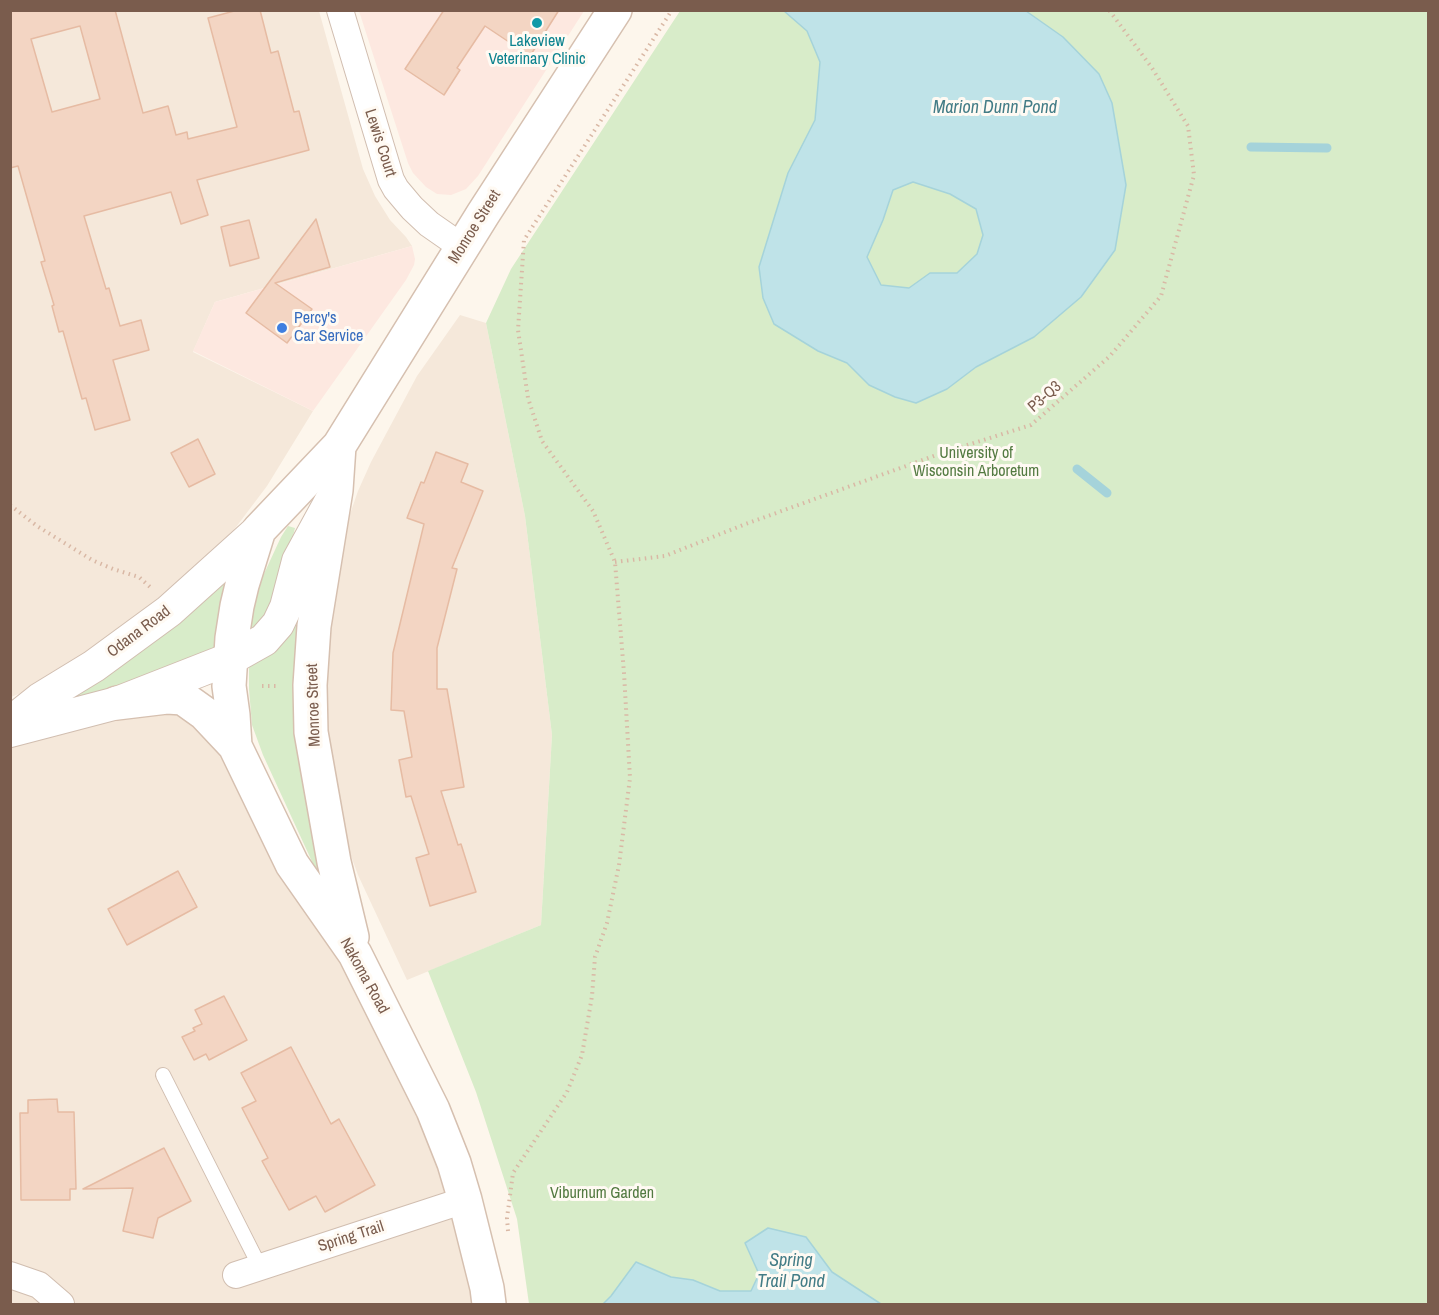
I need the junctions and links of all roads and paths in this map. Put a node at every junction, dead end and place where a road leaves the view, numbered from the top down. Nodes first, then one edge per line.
1 (340, 10) edge
2 (615, 10) edge
3 (672, 10) edge
4 (1109, 10) edge
5 (462, 247) junction
6 (339, 446) junction
7 (336, 490) junction
8 (10, 505) edge
9 (260, 530) junction
10 (615, 562) junction
11 (155, 592) dead end
12 (232, 658) junction
13 (255, 686) dead end
14 (279, 686) dead end
15 (117, 703) junction
16 (10, 723) edge
17 (10, 731) edge
18 (235, 746) junction
19 (355, 954) junction
20 (163, 1075) dead end
21 (465, 1200) junction
22 (509, 1240) dead end
23 (261, 1267) junction
24 (10, 1275) edge
25 (236, 1275) dead end
26 (61, 1305) edge
27 (489, 1305) edge

1 - 5 street, Lewis Court
2 - 5 main road, Monroe Street
3 - 10 path
4 - 10 path, P3-Q3
5 - 6 main road, Monroe Street
6 - 7 main road, Monroe Street
6 - 9 main road, Monroe Street
7 - 12 street, Monroe Street
7 - 19 main road, Monroe Street
8 - 11 path
9 - 12 main road, Monroe Street
9 - 16 street, Odana Road
10 - 22 path
12 - 15 street
12 - 18 main road, Nakoma Road
13 - 14 path
15 - 17 street
15 - 18 main road
18 - 19 main road, Nakoma Road
19 - 21 main road, Nakoma Road
20 - 23 lane
21 - 23 street, Spring Trail
21 - 27 main road, Nakoma Road
23 - 25 street, Spring Trail
24 - 26 street

